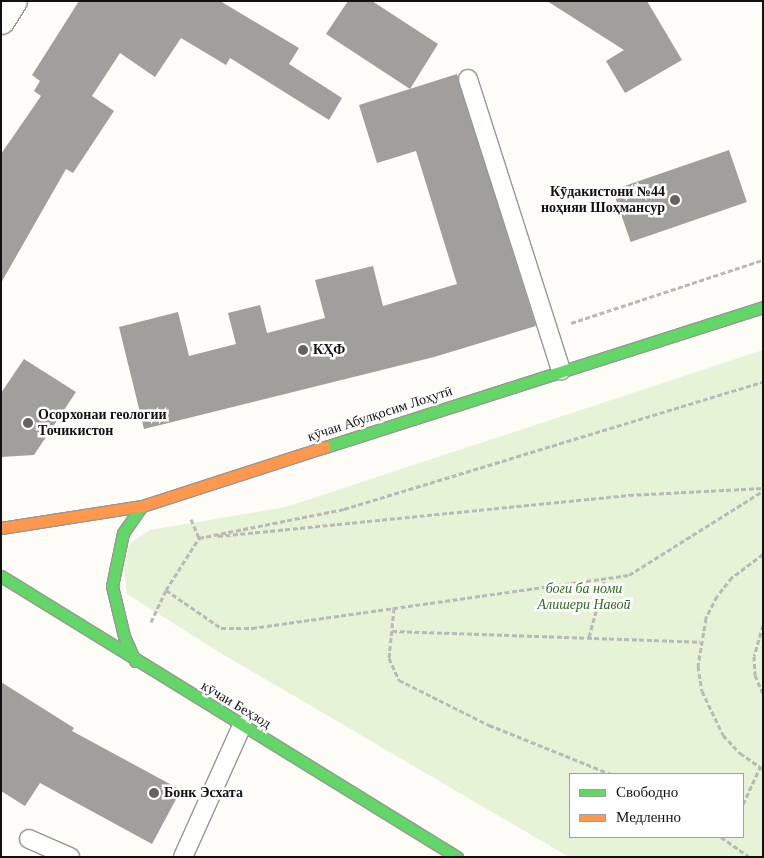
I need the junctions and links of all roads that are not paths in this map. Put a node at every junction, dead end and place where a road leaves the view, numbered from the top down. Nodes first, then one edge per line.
1 (13, 1) edge
2 (1, 20) edge
3 (468, 79) dead end
4 (763, 307) edge
5 (561, 371) junction
6 (142, 506) junction
7 (1, 528) edge
8 (1, 576) edge
9 (136, 662) junction
10 (242, 726) junction
11 (29, 839) dead end
12 (70, 857) edge
13 (183, 857) edge
14 (457, 857) edge

1 - 2 street
3 - 5 lane
4 - 5 street, кӯчаи Абулқосим Лоҳутӣ
5 - 6 street, кӯчаи Абулқосим Лоҳутӣ
6 - 7 street, кӯчаи Абулқосим Лоҳутӣ
6 - 9 street
8 - 9 street, кӯчаи Беҳзод
9 - 10 street, кӯчаи Беҳзод
10 - 13 lane
10 - 14 street, кӯчаи Беҳзод
11 - 12 lane

